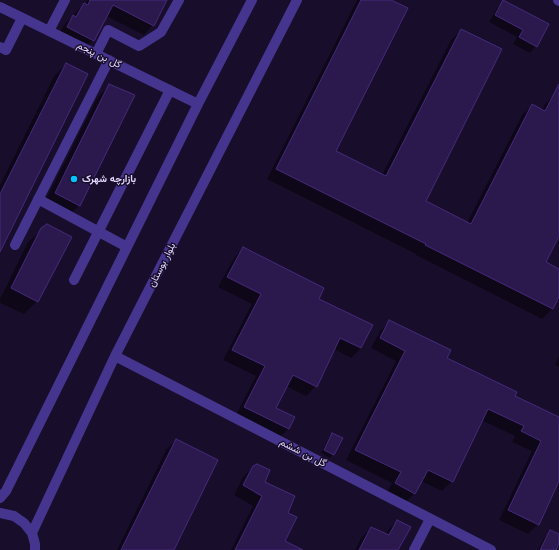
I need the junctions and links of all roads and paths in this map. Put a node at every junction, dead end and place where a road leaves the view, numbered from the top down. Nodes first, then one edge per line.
1 (66, 0) edge
2 (179, 0) edge
3 (252, 0) edge
4 (297, 0) edge
5 (0, 7) edge
6 (22, 18) junction
7 (50, 31) junction
8 (0, 47) edge
9 (96, 54) junction
10 (109, 60) junction
11 (170, 90) junction
12 (198, 104) junction
13 (38, 199) junction
14 (99, 232) junction
15 (15, 245) dead end
16 (127, 247) junction
17 (74, 280) dead end
18 (116, 356) junction
19 (0, 498) edge
20 (0, 513) edge
21 (430, 518) junction
22 (32, 533) junction
23 (35, 550) edge
24 (414, 550) edge
25 (491, 550) edge

1 - 7 street
2 - 9 street
3 - 12 street
4 - 18 street, بلوار بوستان
5 - 6 street, گل بن پنجم
6 - 7 street, گل بن پنجم
6 - 8 street
7 - 9 street, گل بن پنجم
9 - 10 street, گل بن پنجم
10 - 11 street, گل بن پنجم
10 - 13 street
11 - 12 street, گل بن پنجم
11 - 14 street
12 - 16 street
13 - 14 street
13 - 15 street
14 - 16 street
14 - 17 street
16 - 19 street
18 - 21 street, گل بن ششم
18 - 22 street, بلوار بوستان
20 - 22 street
21 - 24 street
21 - 25 street, گل بن ششم
22 - 23 street

